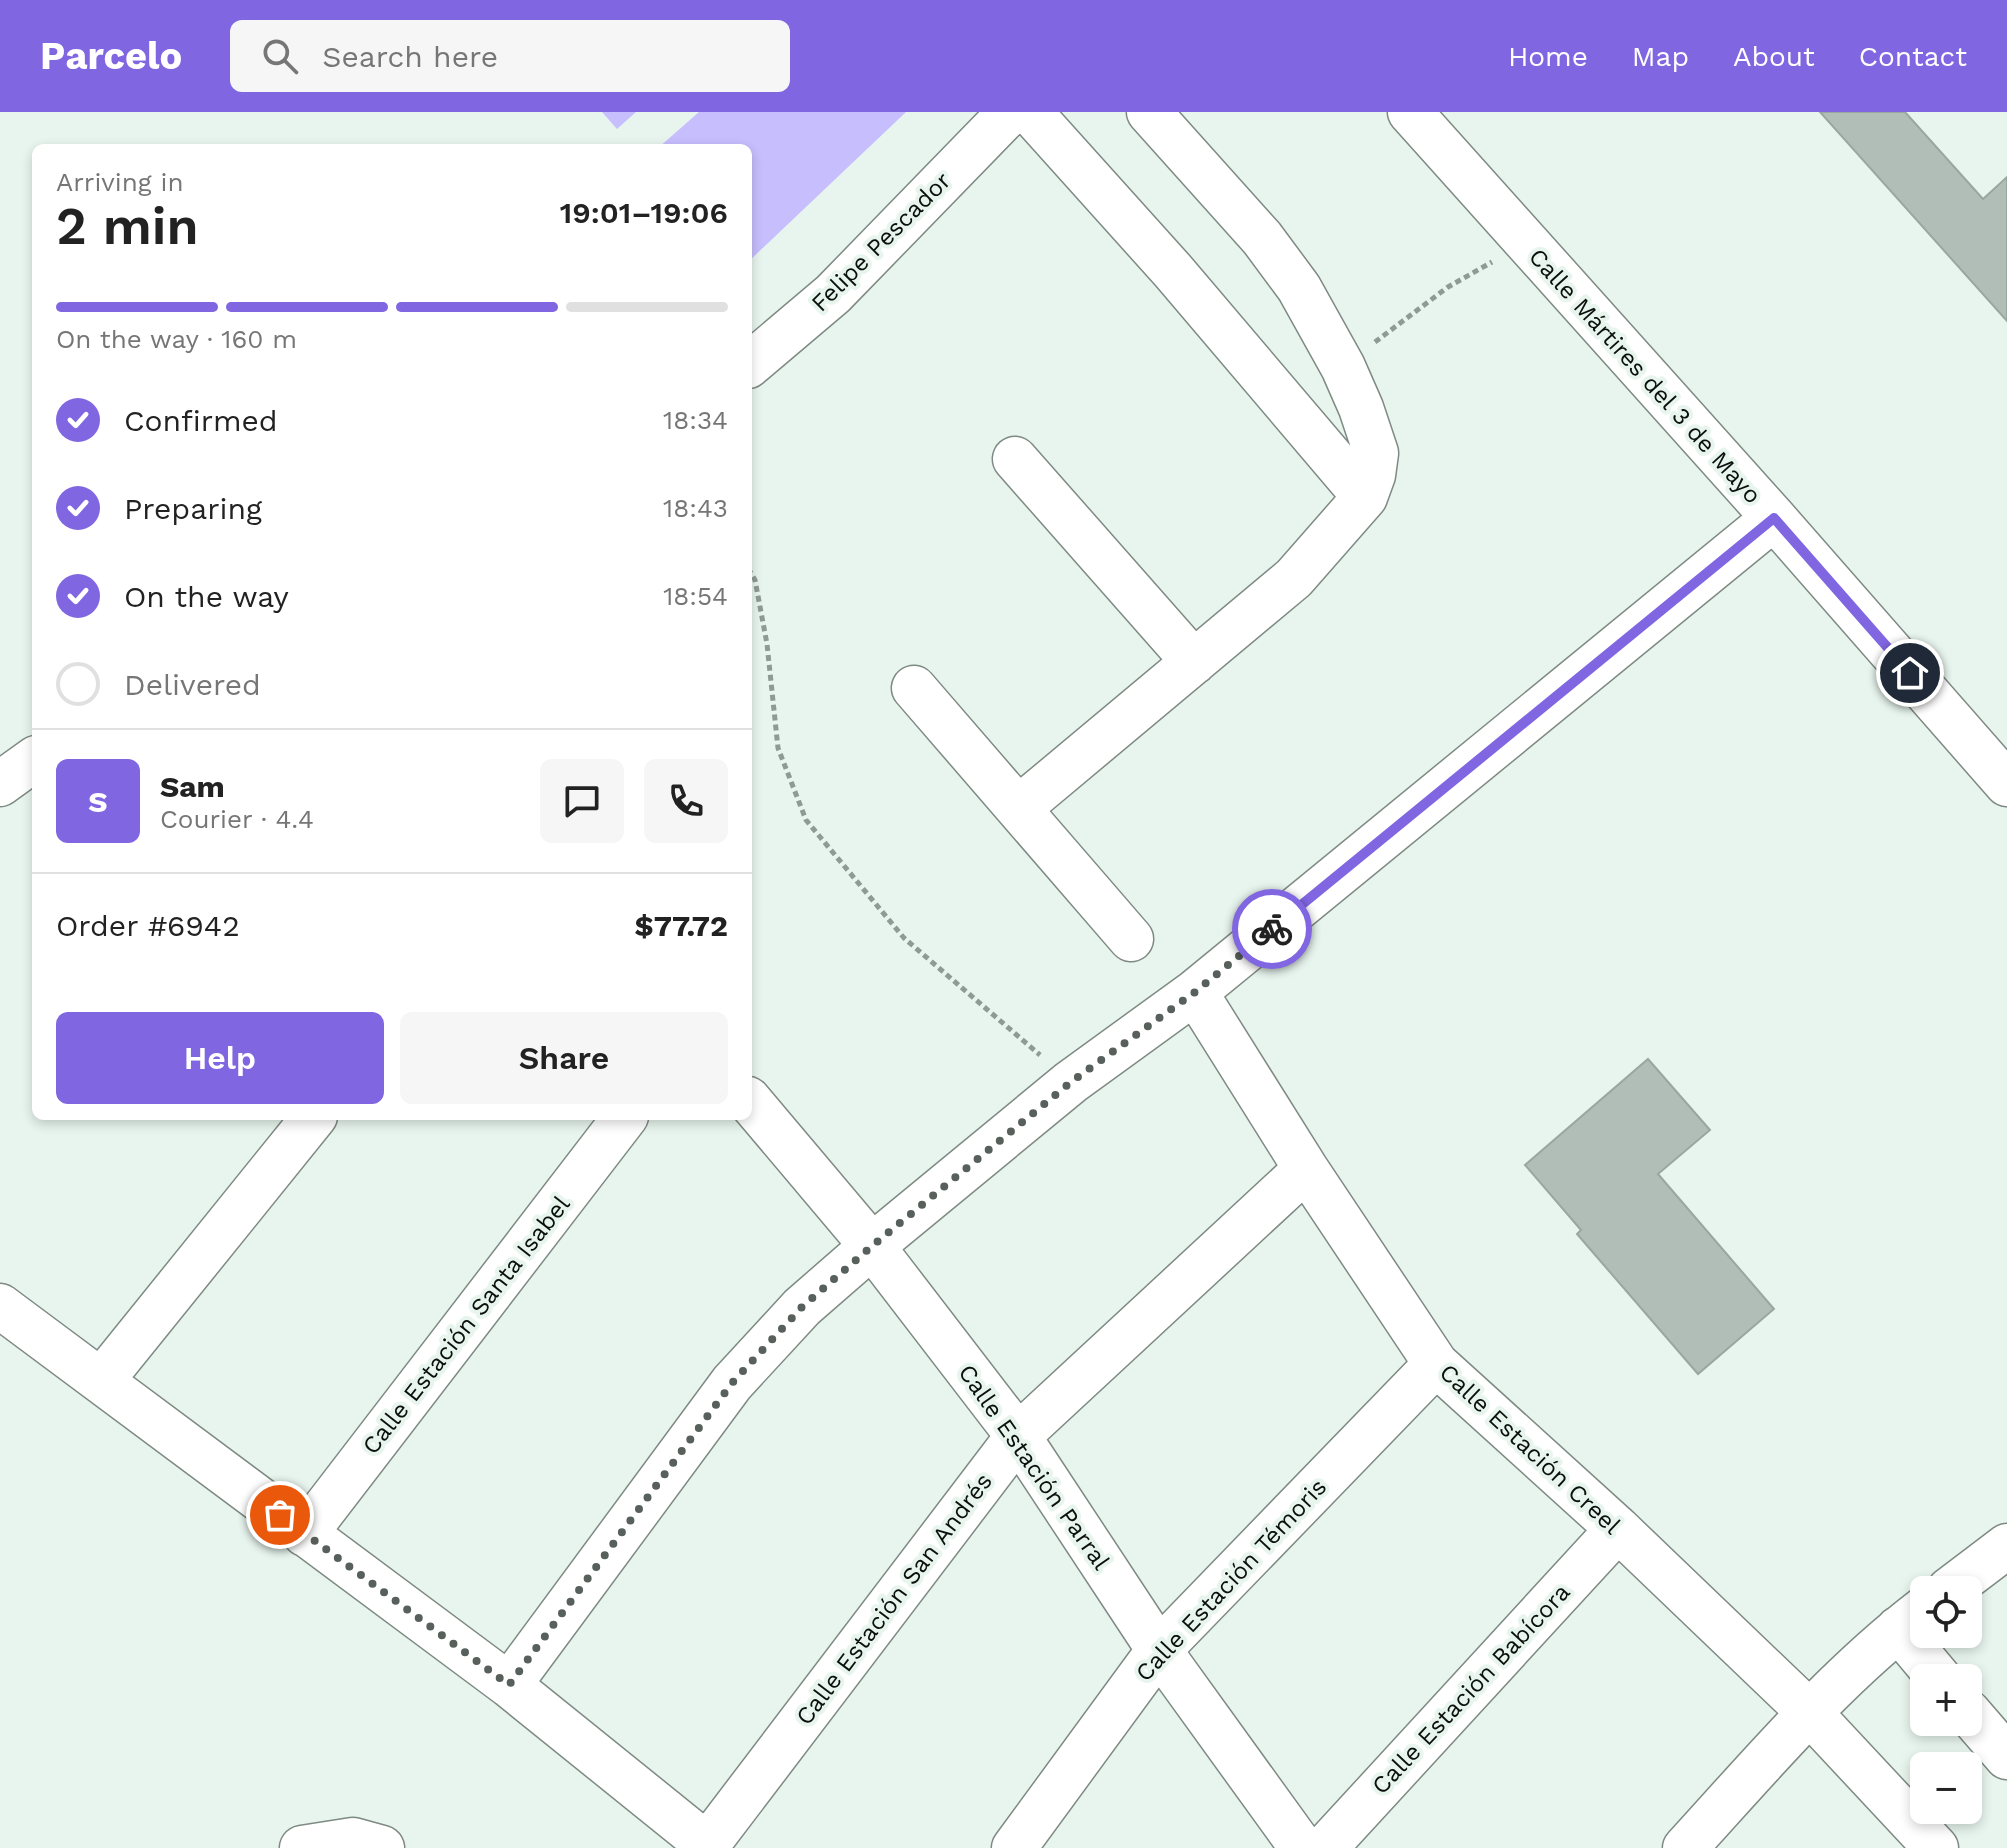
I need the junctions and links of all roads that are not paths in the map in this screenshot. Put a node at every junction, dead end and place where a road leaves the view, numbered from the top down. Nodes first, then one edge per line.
1 (1010, 112) edge
2 (1030, 112) edge
3 (1149, 112) edge
4 (1410, 112) edge
5 (752, 363) edge
6 (1361, 408) junction
7 (1320, 443) junction
8 (1015, 459) dead end
9 (1365, 497) junction
10 (1774, 518) junction
11 (1194, 662) junction
12 (914, 688) dead end
13 (32, 761) edge
14 (0, 784) edge
15 (2007, 784) edge
16 (1019, 808) junction
17 (1131, 939) dead end
18 (1195, 992) junction
19 (752, 1104) edge
20 (312, 1120) edge
21 (623, 1120) edge
22 (1306, 1169) junction
23 (872, 1246) junction
24 (0, 1306) edge
25 (1436, 1364) junction
26 (102, 1380) junction
27 (1018, 1436) junction
28 (1618, 1529) junction
29 (305, 1534) junction
30 (2007, 1546) edge
31 (1967, 1576) edge
32 (1910, 1620) edge
33 (1159, 1650) junction
34 (509, 1685) junction
35 (1809, 1712) junction
36 (1982, 1728) edge
37 (2007, 1757) edge
38 (709, 1846) edge
39 (302, 1848) edge
40 (382, 1848) edge
41 (1014, 1848) edge
42 (1302, 1848) edge
43 (1325, 1848) edge
44 (1685, 1848) edge
45 (1936, 1848) edge

1 - 5 street, Felipe Pescador
2 - 7 street
3 - 6 street
4 - 10 street, Calle Mártires del 3 de Mayo
6 - 7 street
6 - 9 street
7 - 9 street
8 - 11 street
9 - 11 street
10 - 15 street, Calle Mártires del 3 de Mayo
10 - 18 street
11 - 16 street
12 - 16 street
13 - 14 street
16 - 17 street
18 - 22 street, Calle Estación Creel
18 - 23 street
19 - 23 street, Calle Estación Parral
20 - 26 street
21 - 29 street, Calle Estación Santa Isabel
22 - 25 street, Calle Estación Creel
22 - 27 street, Calle Estación San Andrés
23 - 27 street, Calle Estación Parral
23 - 34 street
24 - 26 street
25 - 28 street, Calle Estación Creel
25 - 33 street, Calle Estación Témoris
26 - 29 street
27 - 33 street, Calle Estación Parral
27 - 38 street, Calle Estación San Andrés
28 - 35 street, Calle Estación Creel
28 - 43 street, Calle Estación Babícora
29 - 34 street
30 - 31 street
32 - 35 street
33 - 41 street, Calle Estación Témoris
33 - 42 street, Calle Estación Parral
34 - 38 street
35 - 44 street
35 - 45 street, Calle Estación Creel
36 - 37 street
39 - 40 street

